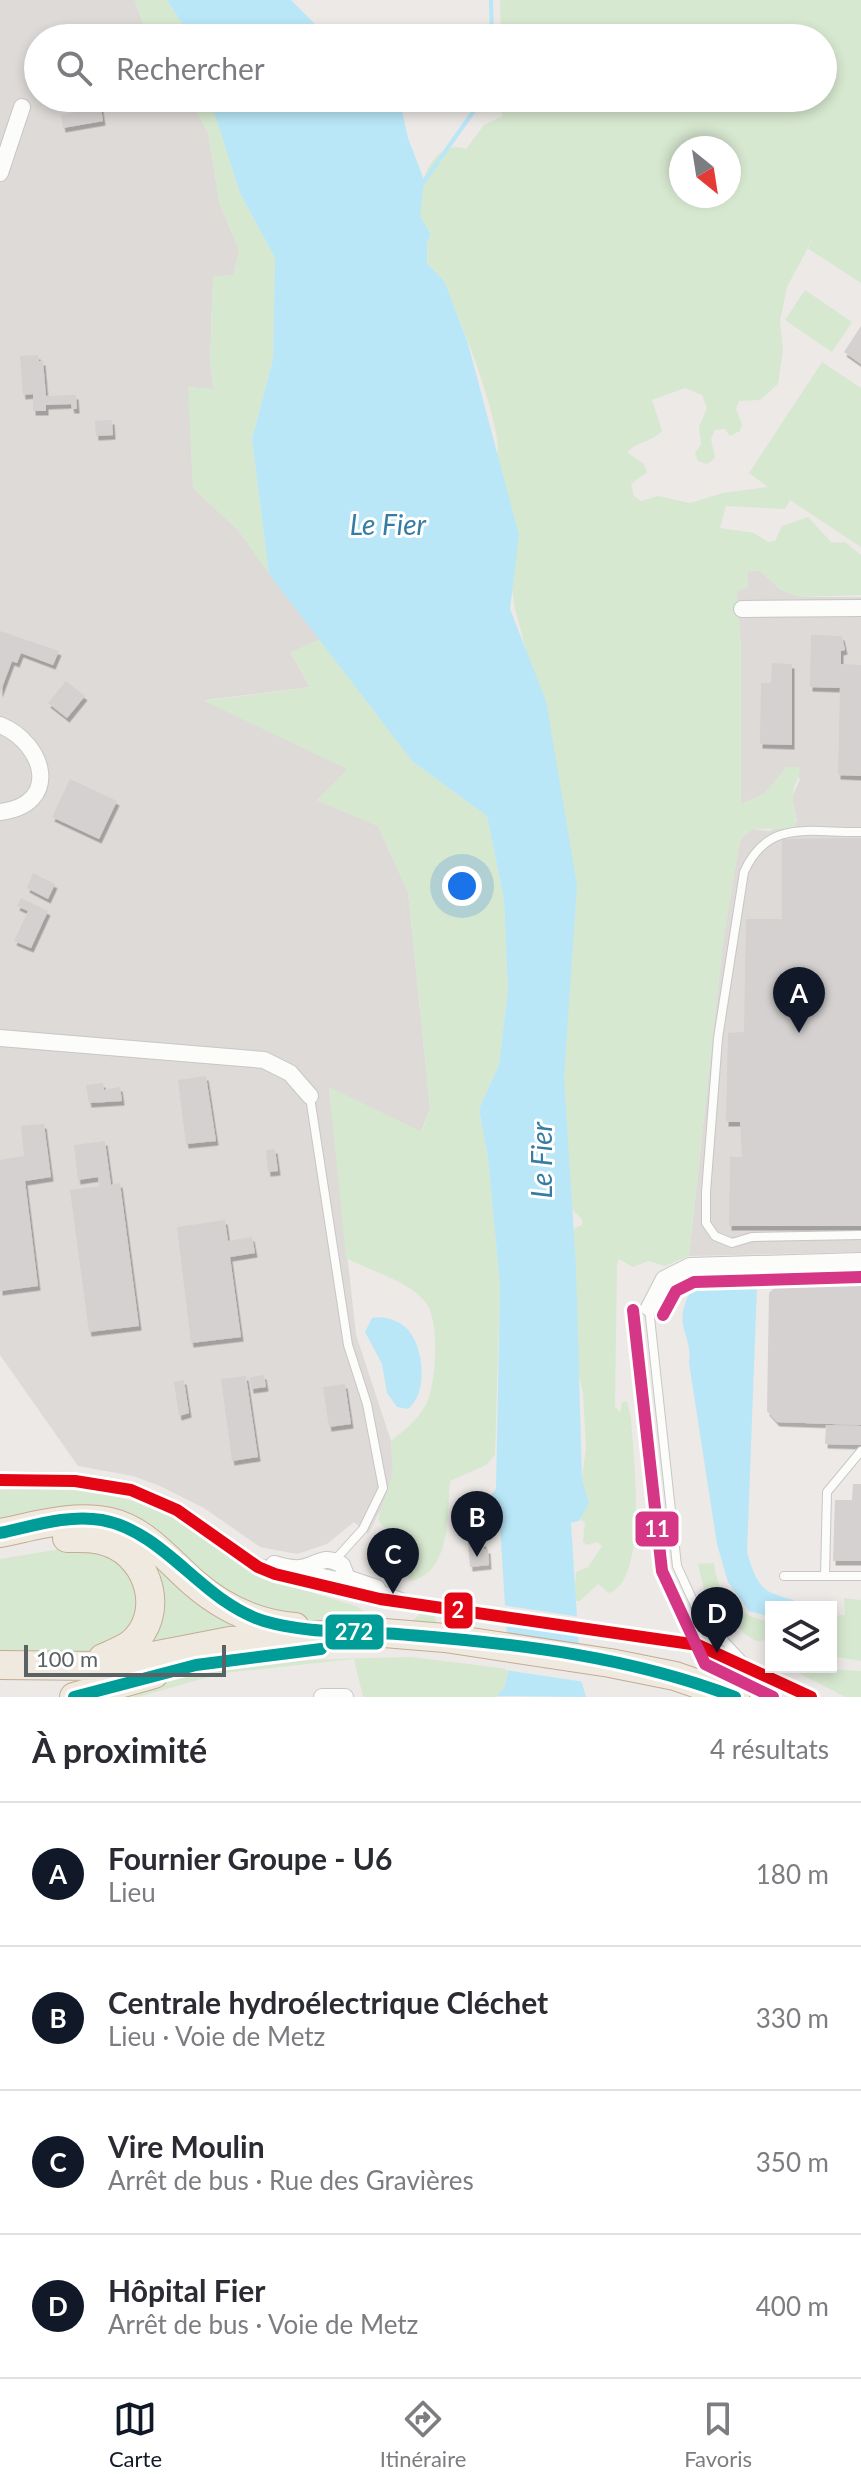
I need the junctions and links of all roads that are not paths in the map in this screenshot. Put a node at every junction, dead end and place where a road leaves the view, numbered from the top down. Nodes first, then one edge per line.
1 (22, 107) dead end
2 (0, 173) edge
3 (861, 608) edge
4 (742, 609) dead end
5 (0, 725) edge
6 (0, 812) edge
7 (861, 832) edge
8 (0, 1038) edge
9 (310, 1096) joint
10 (861, 1235) edge
11 (861, 1261) edge
12 (649, 1308) joint
13 (861, 1451) edge
14 (0, 1480) edge
15 (0, 1533) edge
16 (0, 1552) edge
17 (245, 1557) junction
18 (335, 1560) junction
19 (301, 1568) junction
20 (784, 1576) dead end
21 (825, 1576) junction
22 (861, 1576) edge
23 (342, 1584) junction
24 (378, 1594) joint
25 (710, 1628) junction
26 (372, 1632) junction
27 (445, 1646) junction
28 (285, 1650) junction
29 (717, 1653) junction
30 (0, 1665) edge
31 (50, 1667) junction
32 (749, 1667) junction
33 (0, 1681) edge
34 (679, 1688) edge
35 (74, 1697) edge
36 (322, 1697) edge
37 (345, 1697) edge
38 (735, 1697) edge
39 (811, 1697) edge

1 - 2 street
3 - 4 street
5 - 6 street
7 - 10 lane
8 - 9 street
9 - 18 lane
11 - 12 street
12 - 25 lane
13 - 21 lane
14 - 17 street
15 - 26 highway
16 - 31 highway
17 - 19 street
17 - 23 street
18 - 19 street
18 - 23 street
19 - 23 lane
20 - 21 lane
21 - 22 lane
23 - 24 street
24 - 29 lane
25 - 29 lane
25 - 32 lane
26 - 27 highway
26 - 31 highway
27 - 28 highway
27 - 34 highway
28 - 33 highway
28 - 35 highway
29 - 32 lane
30 - 31 highway
32 - 39 lane
34 - 38 highway
36 - 37 street

